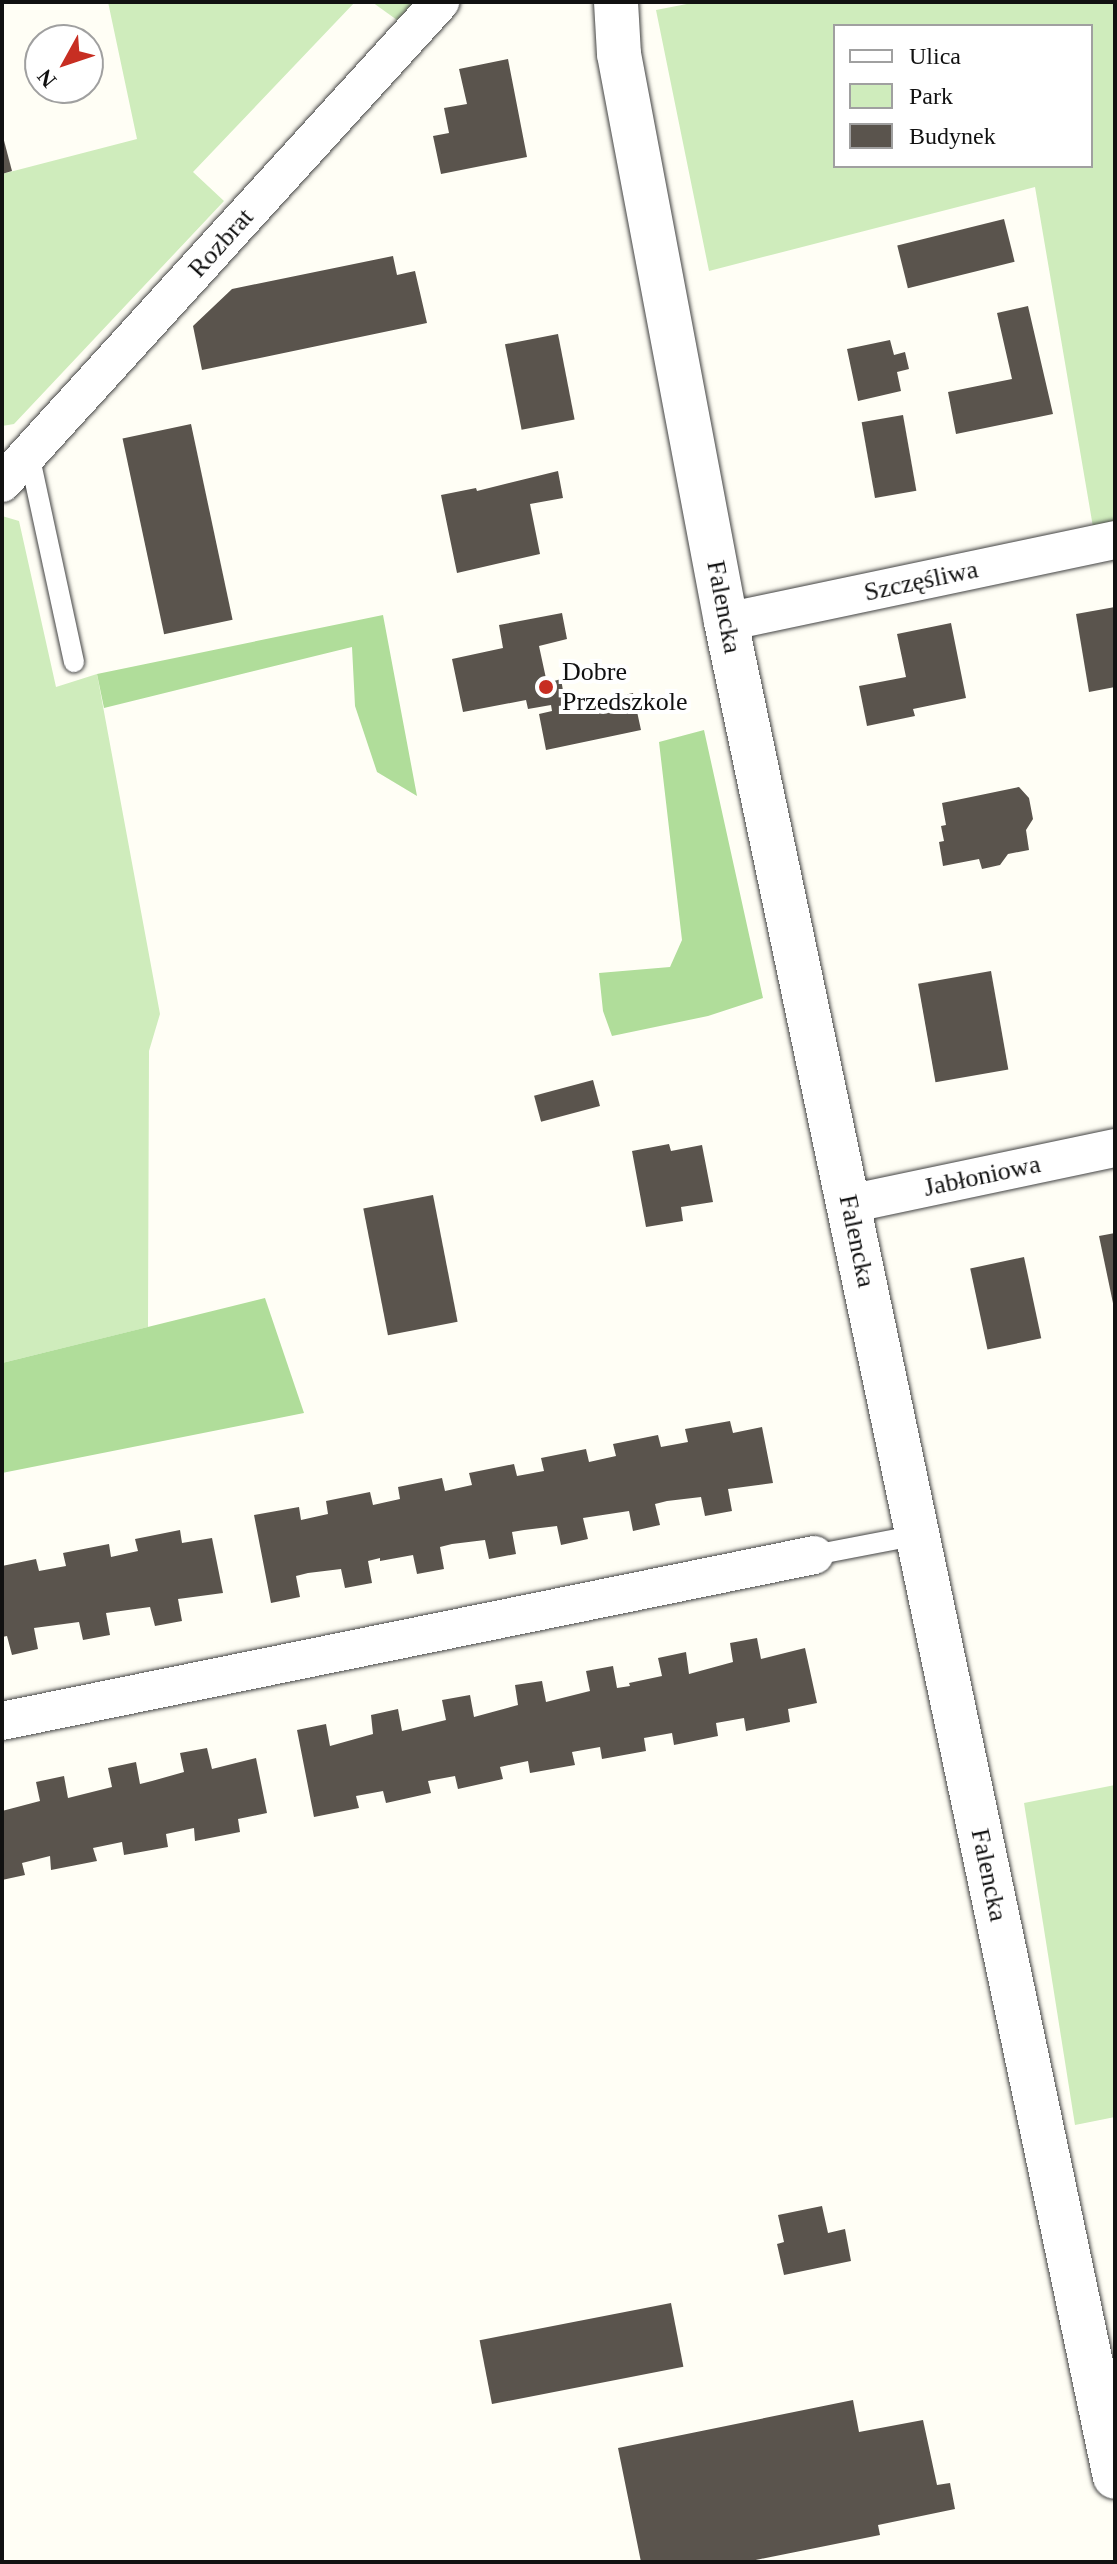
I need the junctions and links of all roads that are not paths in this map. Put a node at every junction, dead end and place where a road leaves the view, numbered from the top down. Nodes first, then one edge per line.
1 (440, 2) edge
2 (616, 2) edge
3 (29, 454) junction
4 (2, 483) edge
5 (1115, 540) edge
6 (726, 622) junction
7 (74, 662) dead end
8 (1115, 1148) edge
9 (849, 1204) junction
10 (918, 1535) junction
11 (814, 1555) joint
12 (2, 1721) edge
13 (1115, 2477) edge

1 - 3 street, Rozbrat
2 - 6 street, Falencka
3 - 4 street, Rozbrat
3 - 7 lane
5 - 6 street, Szczęśliwa
6 - 9 street, Falencka
8 - 9 street, Jabłoniowa
9 - 10 street, Falencka
10 - 11 lane
10 - 13 street, Falencka
11 - 12 street

